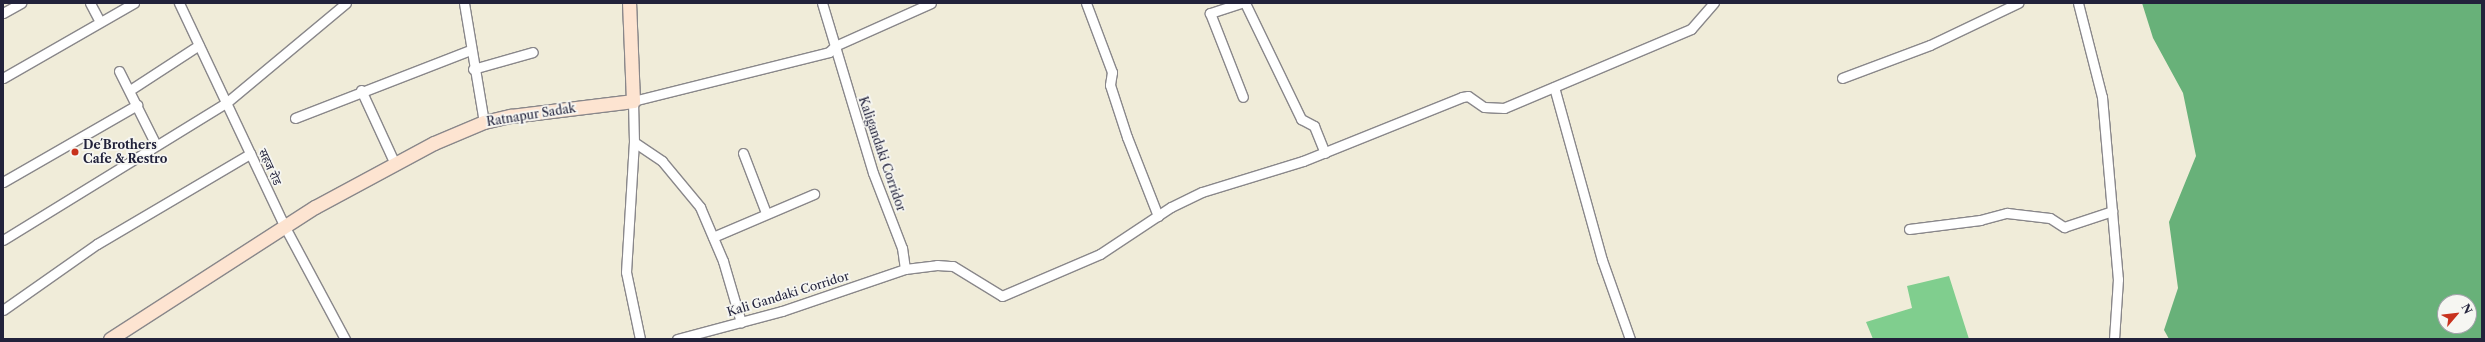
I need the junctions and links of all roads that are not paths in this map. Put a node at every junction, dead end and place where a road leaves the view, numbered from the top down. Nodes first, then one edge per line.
1 (21, 3) edge
2 (90, 3) edge
3 (134, 3) edge
4 (346, 3) edge
5 (464, 3) edge
6 (629, 3) edge
7 (822, 3) edge
8 (931, 3) edge
9 (1086, 3) edge
10 (1241, 3) edge
11 (1245, 3) edge
12 (1714, 3) edge
13 (2018, 3) edge
14 (2078, 3) edge
15 (181, 4) edge
16 (1228, 5) edge
17 (3, 13) edge
18 (100, 22) junction
19 (199, 45) junction
20 (835, 46) junction
21 (470, 50) junction
22 (533, 52) dead end
23 (473, 69) junction
24 (119, 70) dead end
25 (3, 78) edge
26 (1842, 78) dead end
27 (1554, 87) junction
28 (130, 90) junction
29 (361, 90) junction
30 (1243, 97) dead end
31 (633, 101) junction
32 (226, 103) junction
33 (137, 105) junction
34 (295, 118) dead end
35 (484, 122) junction
36 (634, 142) junction
37 (156, 145) junction
38 (743, 153) dead end
39 (1325, 153) junction
40 (250, 154) junction
41 (395, 164) junction
42 (3, 182) edge
43 (814, 194) dead end
44 (2112, 211) junction
45 (766, 213) junction
46 (1158, 216) junction
47 (286, 229) junction
48 (1910, 229) dead end
49 (713, 237) junction
50 (3, 240) edge
51 (905, 269) junction
52 (3, 310) edge
53 (741, 322) junction
54 (690, 338) edge
55 (110, 339) edge
56 (345, 339) edge
57 (640, 339) edge
58 (677, 339) edge
59 (1630, 339) edge
60 (2114, 339) edge

1 - 17 street
2 - 18 street
3 - 18 street
4 - 32 street
5 - 21 street
6 - 31 main road
7 - 20 street, Kaligandaki Corridor
8 - 20 street
9 - 46 street
10 - 16 street
11 - 39 street
12 - 27 street
13 - 26 street
14 - 44 street
15 - 19 street, सहज रोड
16 - 30 street
18 - 25 street
19 - 28 street
19 - 32 street, सहज रोड
20 - 31 street
20 - 51 street, Kaligandaki Corridor
21 - 23 street
21 - 29 street
22 - 23 street
23 - 35 street
24 - 28 street
27 - 39 street
27 - 59 street
28 - 33 street
29 - 34 street
29 - 41 street
31 - 35 main road, Ratnapur Sadak
31 - 36 street
32 - 37 street
32 - 40 street, सहज रोड
33 - 37 street
33 - 42 street
35 - 41 main road, Ratnapur Sadak
36 - 49 street
36 - 57 street
37 - 50 street
38 - 45 street
39 - 46 street
40 - 47 street, सहज रोड
40 - 52 street
41 - 47 main road, Ratnapur Sadak
43 - 45 street
44 - 48 street
44 - 60 street
45 - 49 street
46 - 51 street, Kali Gandaki Corridor
47 - 55 main road, Ratnapur Sadak
47 - 56 street, सहज रोड
49 - 53 street
51 - 53 street, Kali Gandaki Corridor
53 - 54 street, Kali Gandaki Corridor
54 - 58 street, Kali Gandaki Corridor

